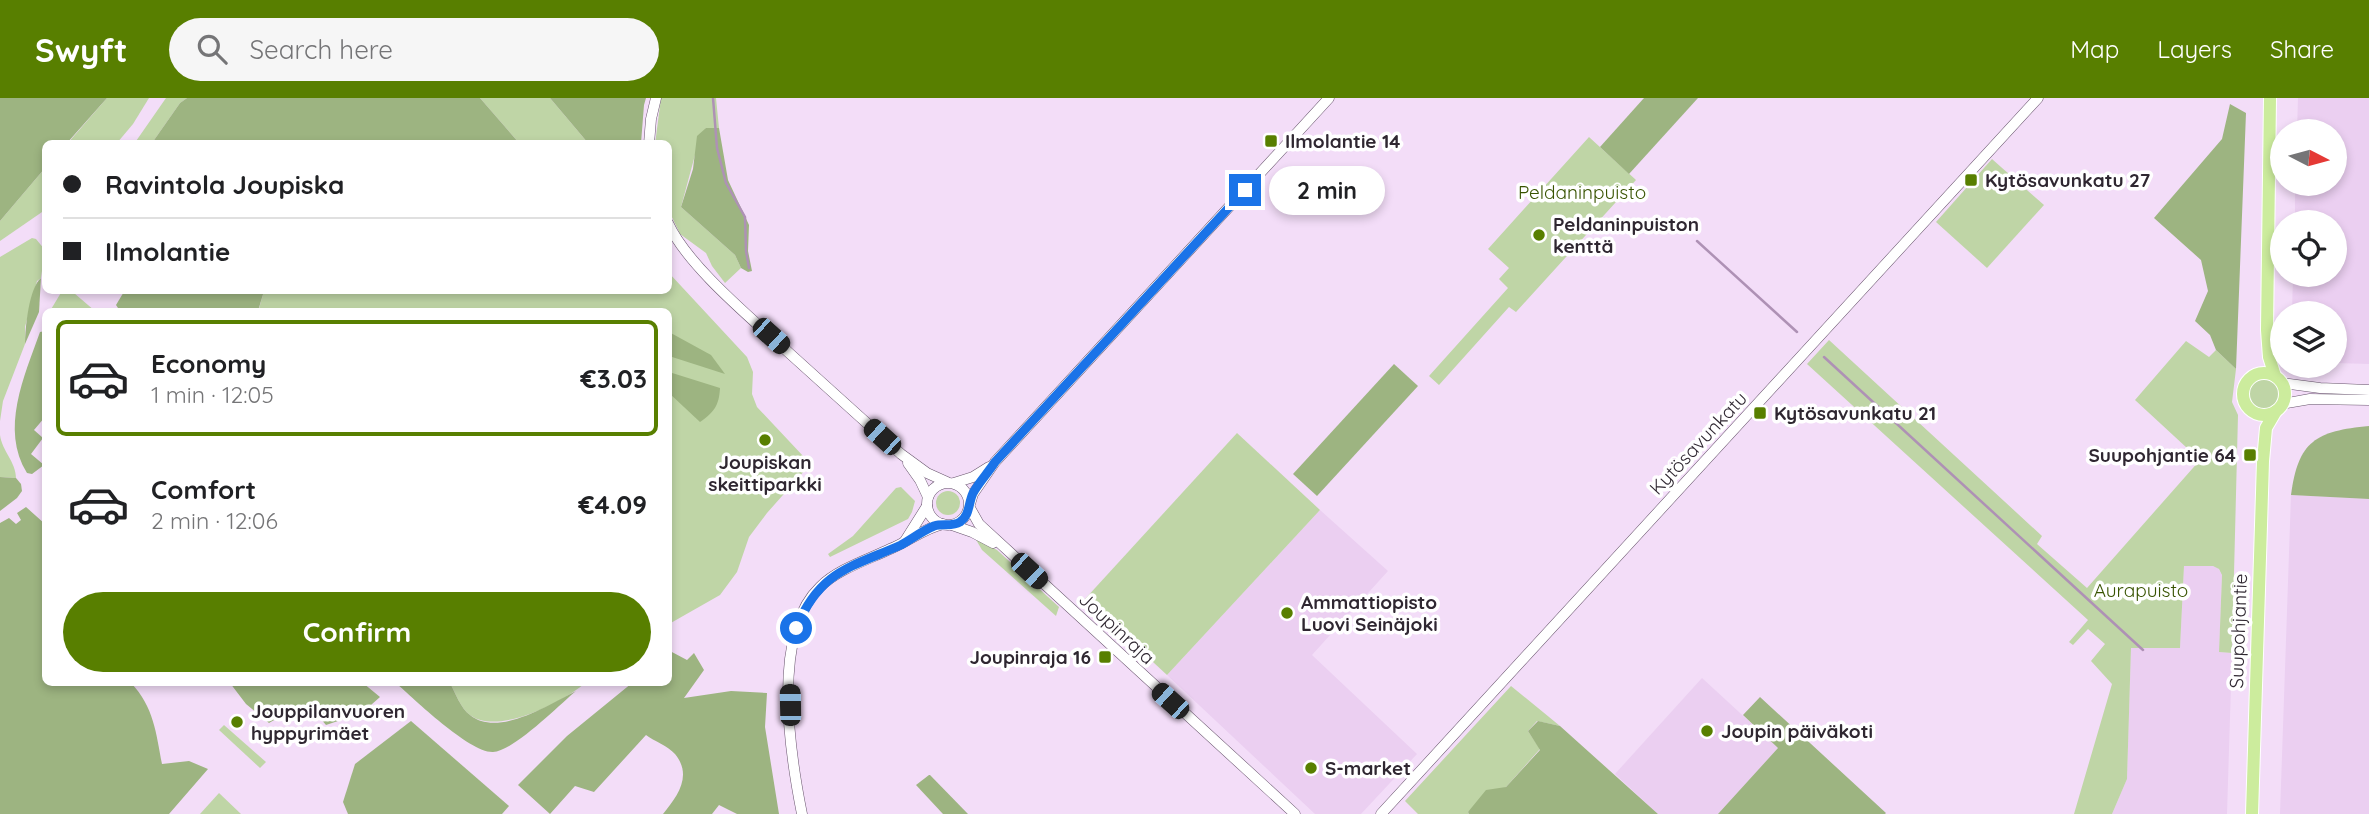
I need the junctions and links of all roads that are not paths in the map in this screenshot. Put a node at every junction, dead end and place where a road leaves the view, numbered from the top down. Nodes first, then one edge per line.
1 (656, 98) edge
2 (1329, 98) edge
3 (2038, 98) edge
4 (2270, 98) edge
5 (649, 140) edge
6 (672, 230) edge
7 (2267, 330) junction
8 (2253, 375) junction
9 (2279, 379) junction
10 (2369, 390) edge
11 (2369, 400) edge
12 (2279, 408) junction
13 (2252, 411) junction
14 (2263, 449) junction
15 (901, 454) junction
16 (995, 462) junction
17 (951, 482) junction
18 (927, 502) junction
19 (970, 506) junction
20 (947, 525) junction
21 (904, 543) junction
22 (1009, 552) junction
23 (1382, 813) edge
24 (802, 814) edge
25 (1295, 814) edge
26 (2252, 814) edge

1 - 5 street
2 - 16 street
3 - 23 street, Kytösavunkatu
4 - 7 main road
6 - 15 street
7 - 8 main road
7 - 9 main road
8 - 9 main road
8 - 13 main road
9 - 10 street
9 - 12 main road
11 - 12 street
12 - 13 main road
12 - 14 main road, Suupohjantie
13 - 14 main road, Suupohjantie
14 - 26 main road, Suupohjantie
15 - 17 street
15 - 18 street
16 - 17 street
16 - 19 street
17 - 18 street
17 - 19 street
18 - 20 street
18 - 21 street
19 - 20 street
19 - 22 street, Joupinraja
20 - 21 street
20 - 22 street, Joupinraja
21 - 24 street
22 - 25 street, Joupinraja

